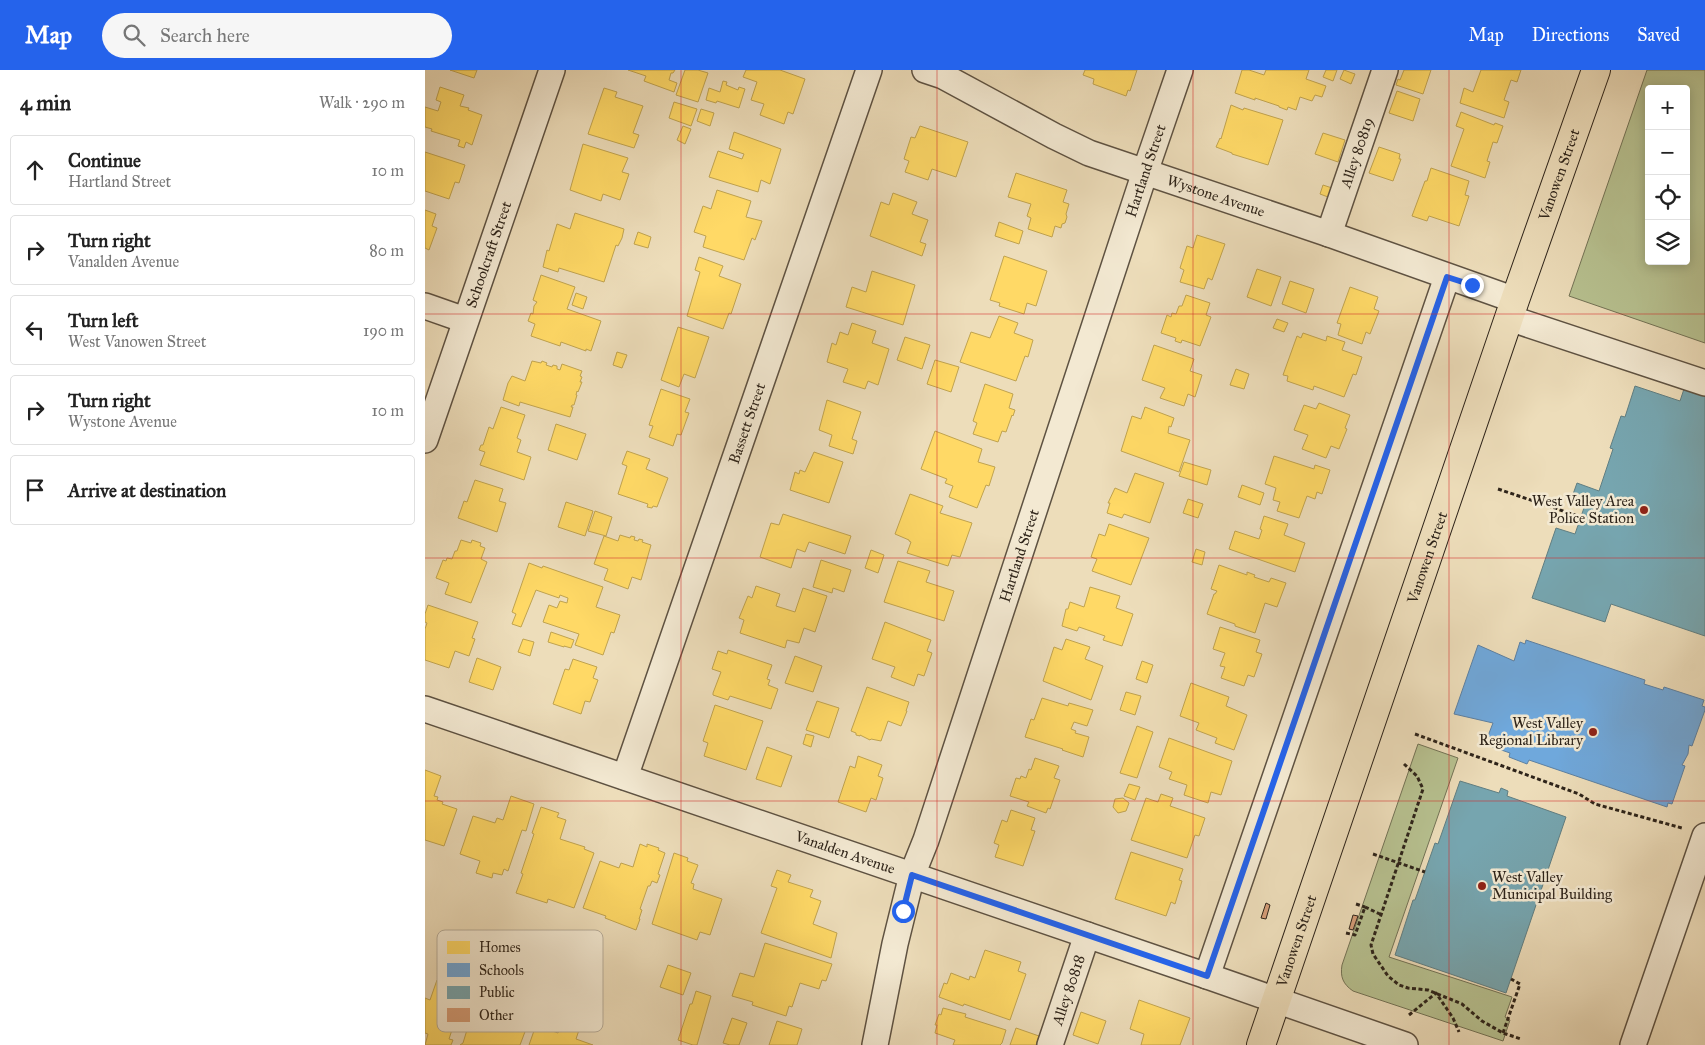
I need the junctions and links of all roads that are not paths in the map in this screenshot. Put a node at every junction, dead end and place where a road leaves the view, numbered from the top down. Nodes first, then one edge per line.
1 (552, 70) edge
2 (869, 70) edge
3 (925, 70) edge
4 (1180, 70) edge
5 (1385, 70) edge
6 (1596, 70) edge
7 (1145, 172) junction
8 (1329, 234) junction
9 (1447, 277) junction
10 (425, 306) edge
11 (1512, 309) junction
12 (465, 320) junction
13 (1705, 383) edge
14 (425, 440) edge
15 (425, 709) edge
16 (625, 777) junction
17 (1696, 833) edge
18 (912, 875) junction
19 (1087, 935) junction
20 (1207, 976) junction
21 (1277, 1000) junction
22 (875, 1045) edge
23 (1050, 1045) edge
24 (1261, 1045) edge
25 (1405, 1045) edge
26 (1633, 1045) edge

1 - 12 street, Schoolcraft Street
2 - 16 street, Bassett Street
3 - 7 street, Wystone Avenue
4 - 7 street, Hartland Street
5 - 8 street, Alley 80819
6 - 11 main road, Vanowen Street
7 - 8 street, Wystone Avenue
7 - 18 street, Hartland Street
8 - 9 street, Wystone Avenue
9 - 11 street, Wystone Avenue
9 - 20 street
10 - 12 street
11 - 13 street, Wystone Avenue
11 - 21 main road, Vanowen Street
12 - 14 street, Schoolcraft Street
15 - 16 street, Vanalden Avenue
16 - 18 street, Vanalden Avenue
17 - 26 street
18 - 19 street, Vanalden Avenue
18 - 22 street, Hartland Street
19 - 20 street, Vanalden Avenue
19 - 23 street, Alley 80818
20 - 21 street, Vanalden Avenue
21 - 24 main road, Vanowen Street
21 - 25 street, Vanalden Avenue

